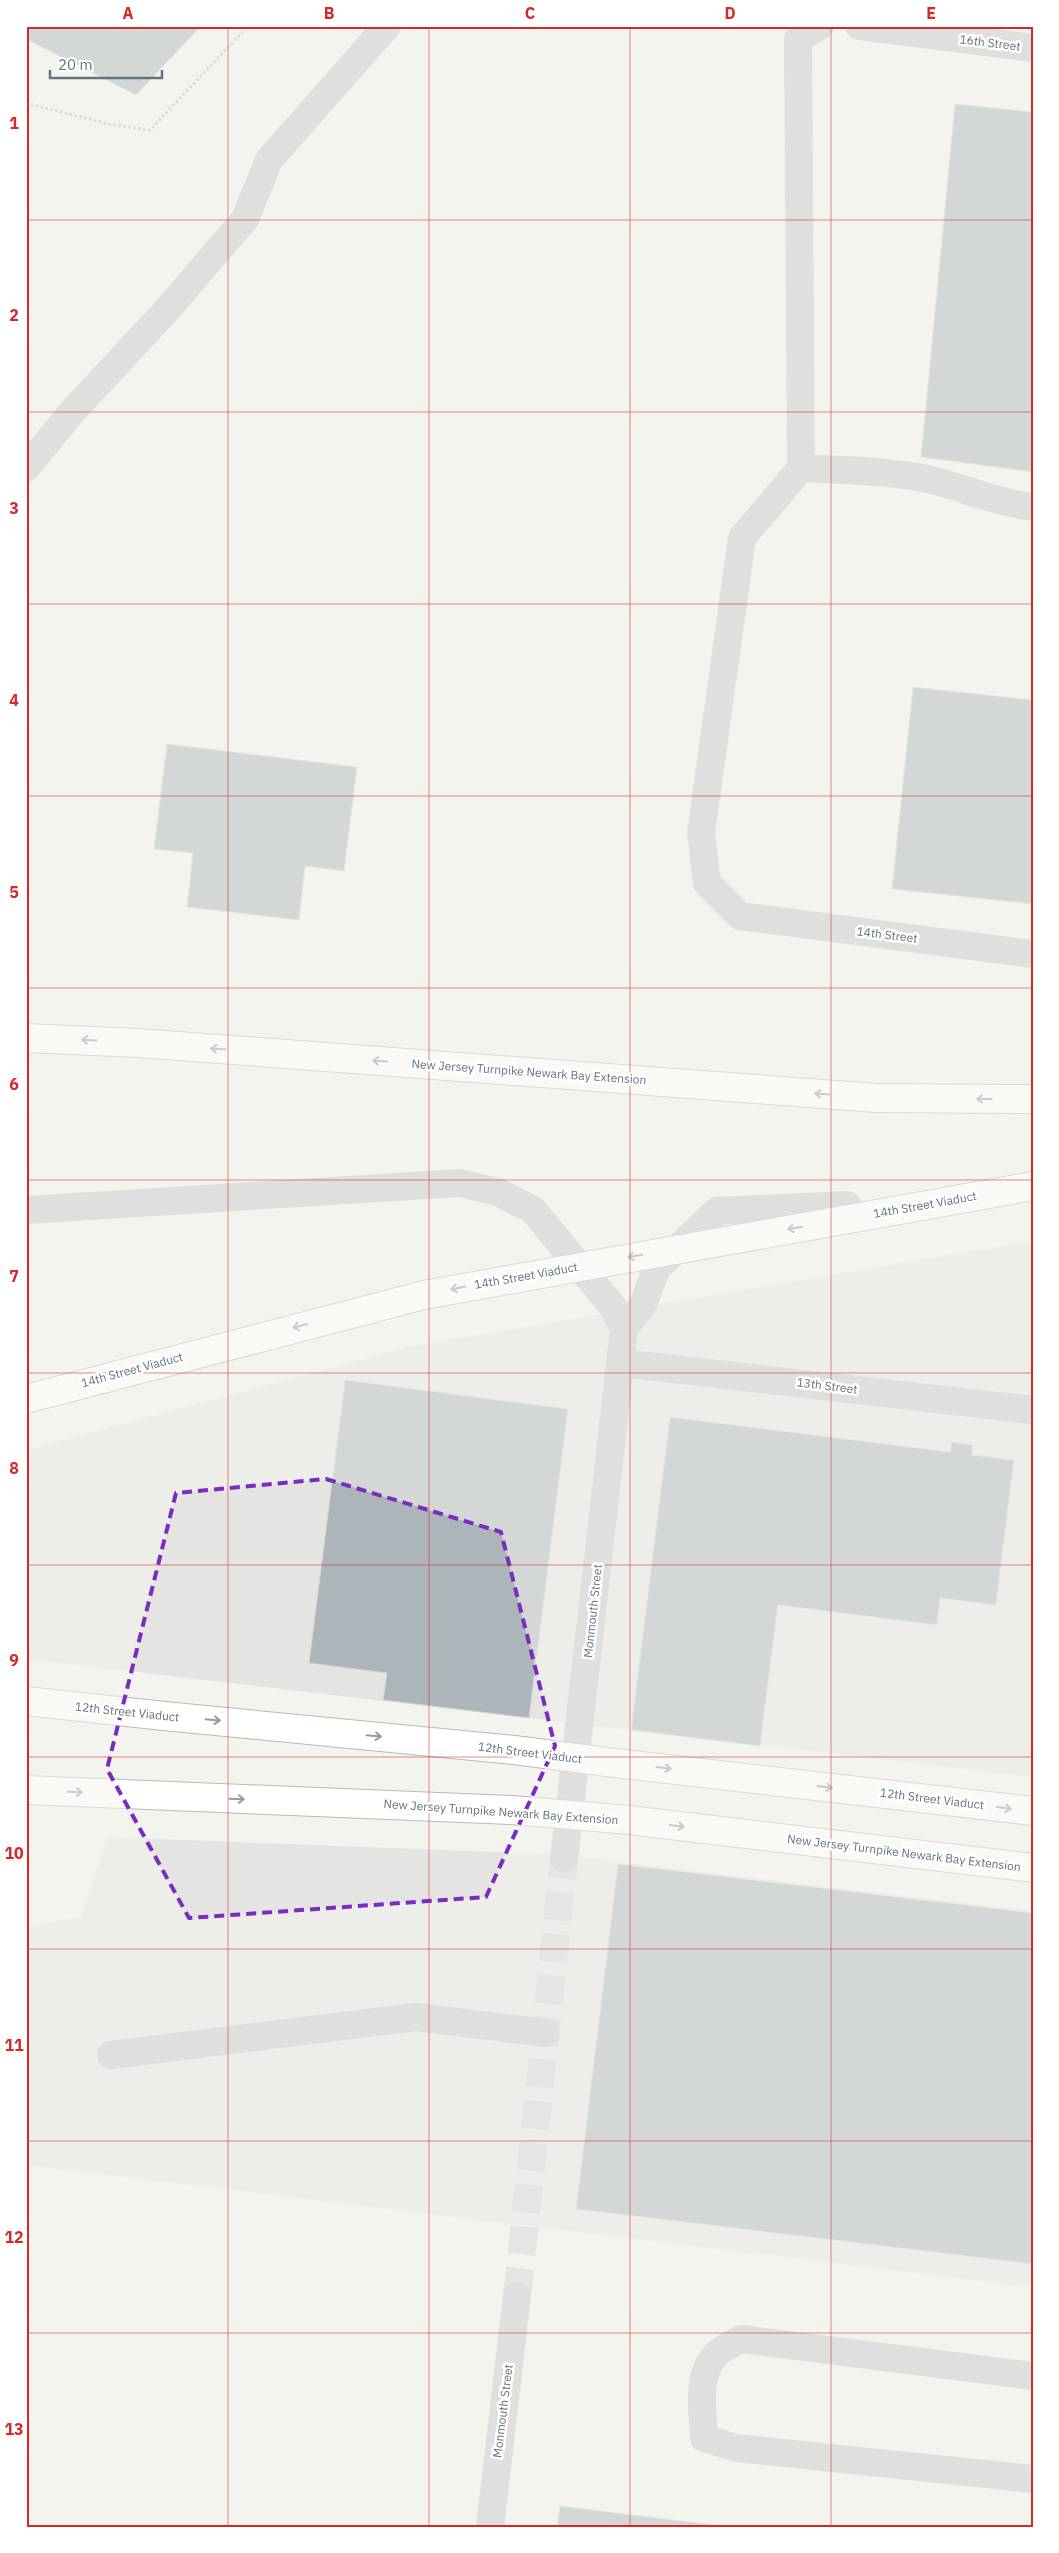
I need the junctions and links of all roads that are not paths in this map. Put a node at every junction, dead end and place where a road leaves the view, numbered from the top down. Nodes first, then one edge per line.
1 (387, 26) edge
2 (820, 26) edge
3 (859, 26) edge
4 (1033, 48) edge
5 (26, 468) edge
6 (801, 468) junction
7 (1033, 507) edge
8 (1033, 954) edge
9 (26, 1038) edge
10 (1033, 1099) edge
11 (1033, 1186) edge
12 (846, 1205) dead end
13 (26, 1210) edge
14 (624, 1329) junction
15 (621, 1363) junction
16 (26, 1399) edge
17 (1033, 1410) edge
18 (26, 1701) edge
19 (26, 1709) edge
20 (164, 1716) junction
21 (26, 1790) edge
22 (1033, 1811) edge
23 (564, 1859) tunnel mouth
24 (1033, 1868) edge
25 (546, 2034) dead end
26 (111, 2055) dead end
27 (517, 2296) tunnel mouth
28 (1033, 2376) edge
29 (1033, 2479) edge
30 (490, 2527) edge

1 - 5 street
2 - 6 street
3 - 4 street, 16th Street
6 - 7 street
6 - 8 street, 14th Street
10 -> 9 highway, New Jersey Turnpike Newark Bay Extension
11 -> 16 highway, 14th Street Viaduct, bridge
12 - 14 street
13 - 14 street
14 - 15 street, Monmouth Street
15 - 17 street, 13th Street
15 - 23 street, Monmouth Street
18 - 20 highway, 12th Street Viaduct
19 - 20 highway
20 -> 22 highway, 12th Street Viaduct, bridge
21 -> 24 highway, New Jersey Turnpike Newark Bay Extension, bridge
25 - 26 street
27 - 30 street, Monmouth Street
28 - 29 street

